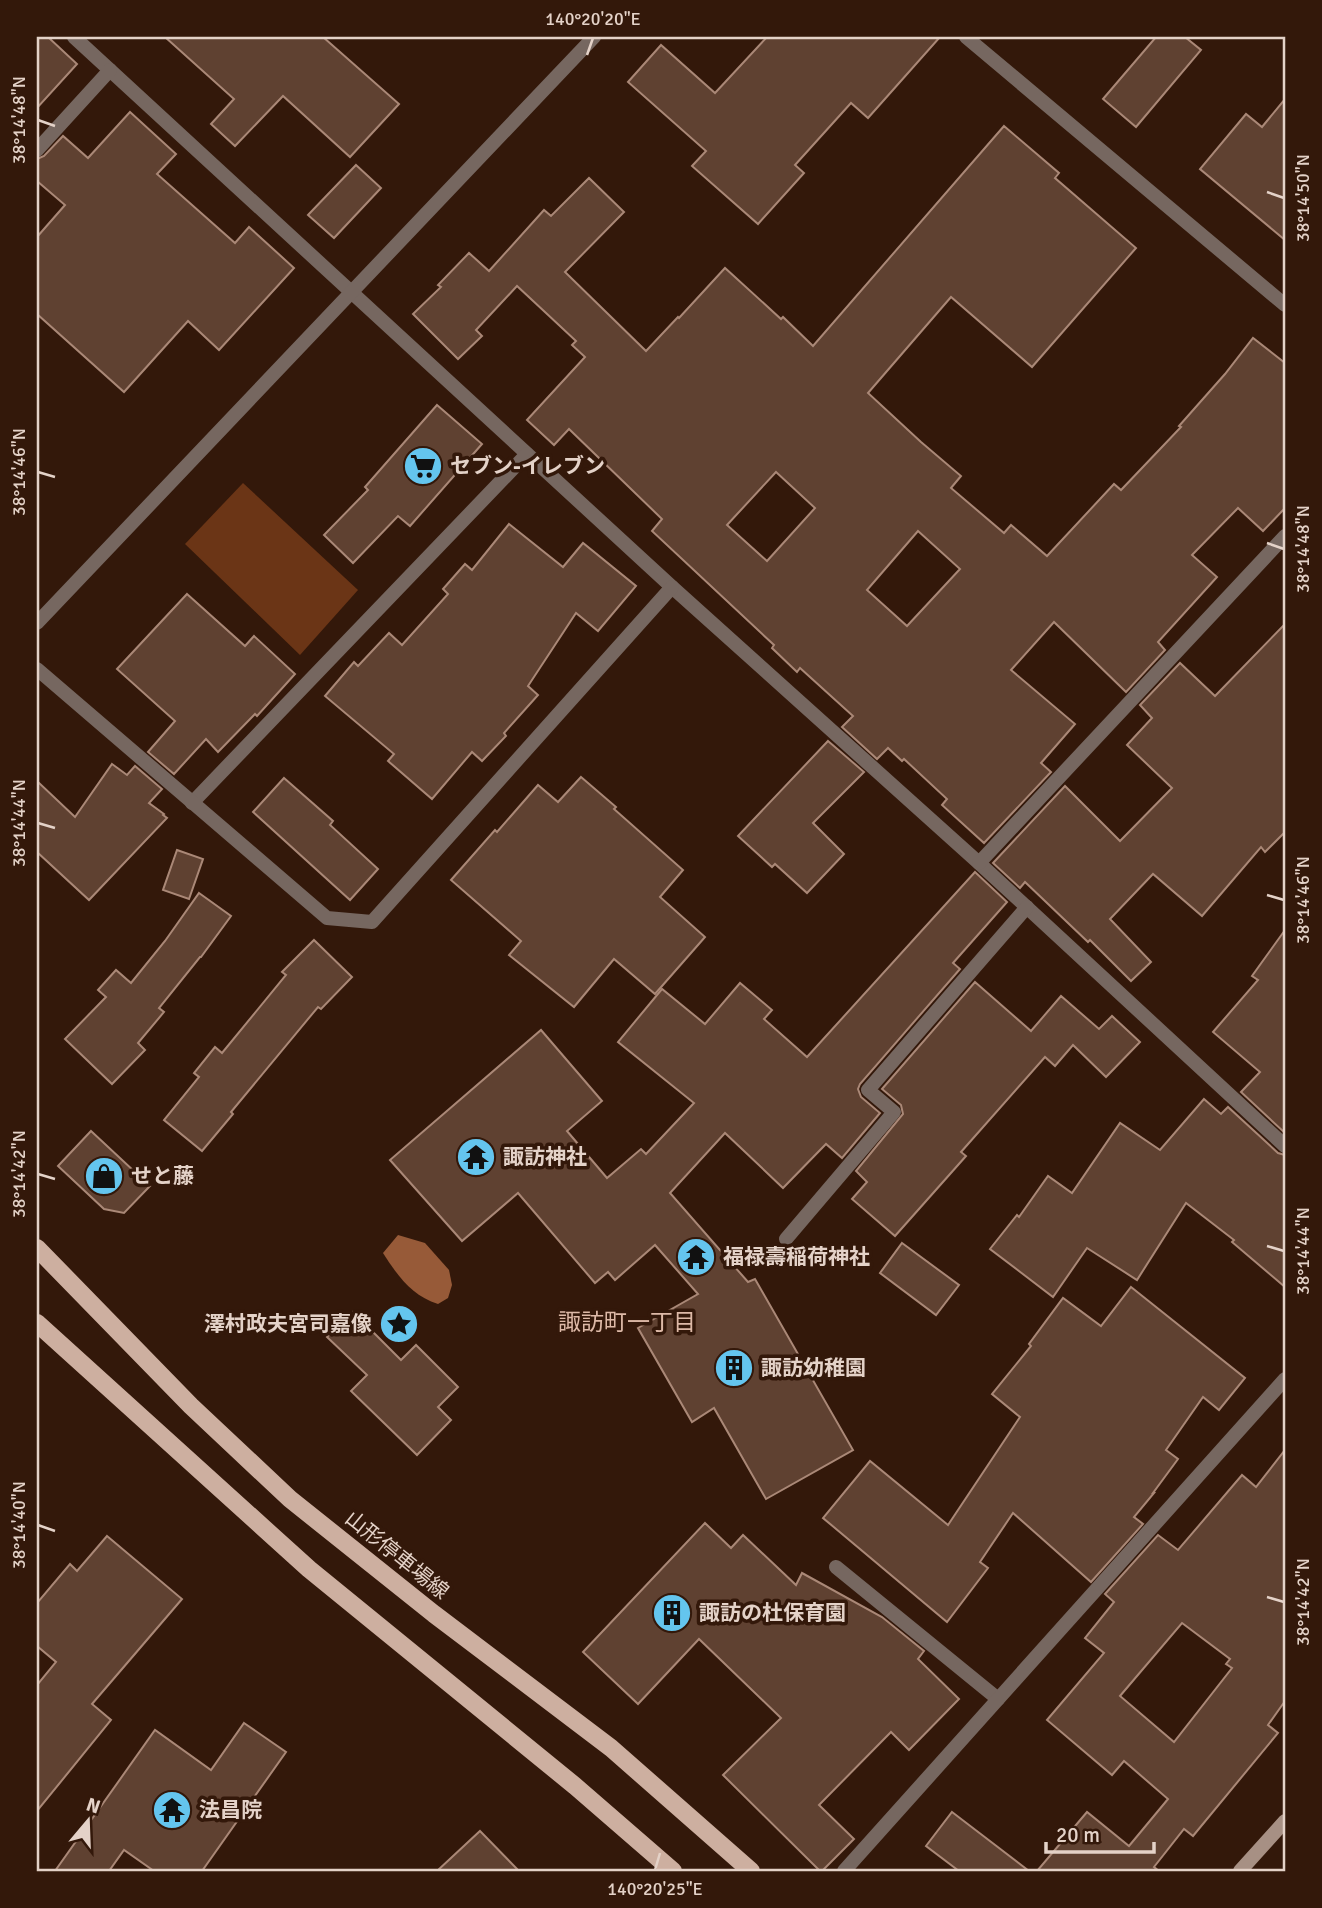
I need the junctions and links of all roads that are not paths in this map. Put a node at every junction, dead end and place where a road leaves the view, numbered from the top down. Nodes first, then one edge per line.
1 (74, 37) edge
2 (594, 37) edge
3 (965, 37) edge
4 (110, 70) junction
5 (37, 150) edge
6 (351, 291) junction
7 (1285, 305) edge
8 (527, 453) junction
9 (1285, 536) edge
10 (672, 587) junction
11 (37, 623) edge
12 (37, 669) edge
13 (192, 803) junction
14 (979, 863) junction
15 (1027, 907) junction
16 (1285, 1146) edge
17 (786, 1239) dead end
18 (37, 1248) edge
19 (37, 1323) edge
20 (1285, 1378) edge
21 (836, 1567) dead end
22 (998, 1699) junction
23 (1285, 1822) edge
24 (673, 1871) edge
25 (751, 1871) edge
26 (844, 1871) edge
27 (1240, 1871) edge

1 - 4 street
2 - 6 street
3 - 7 street
4 - 5 street
4 - 6 street
6 - 8 street
6 - 11 street
8 - 10 street
8 - 13 street
9 - 14 street
10 - 13 street
10 - 14 street
12 - 13 street
14 - 15 street
15 - 16 street
15 - 17 street
18 - 25 main road, 山形停車場線
19 - 24 main road
20 - 22 street
21 - 22 street
22 - 26 street
23 - 27 street

